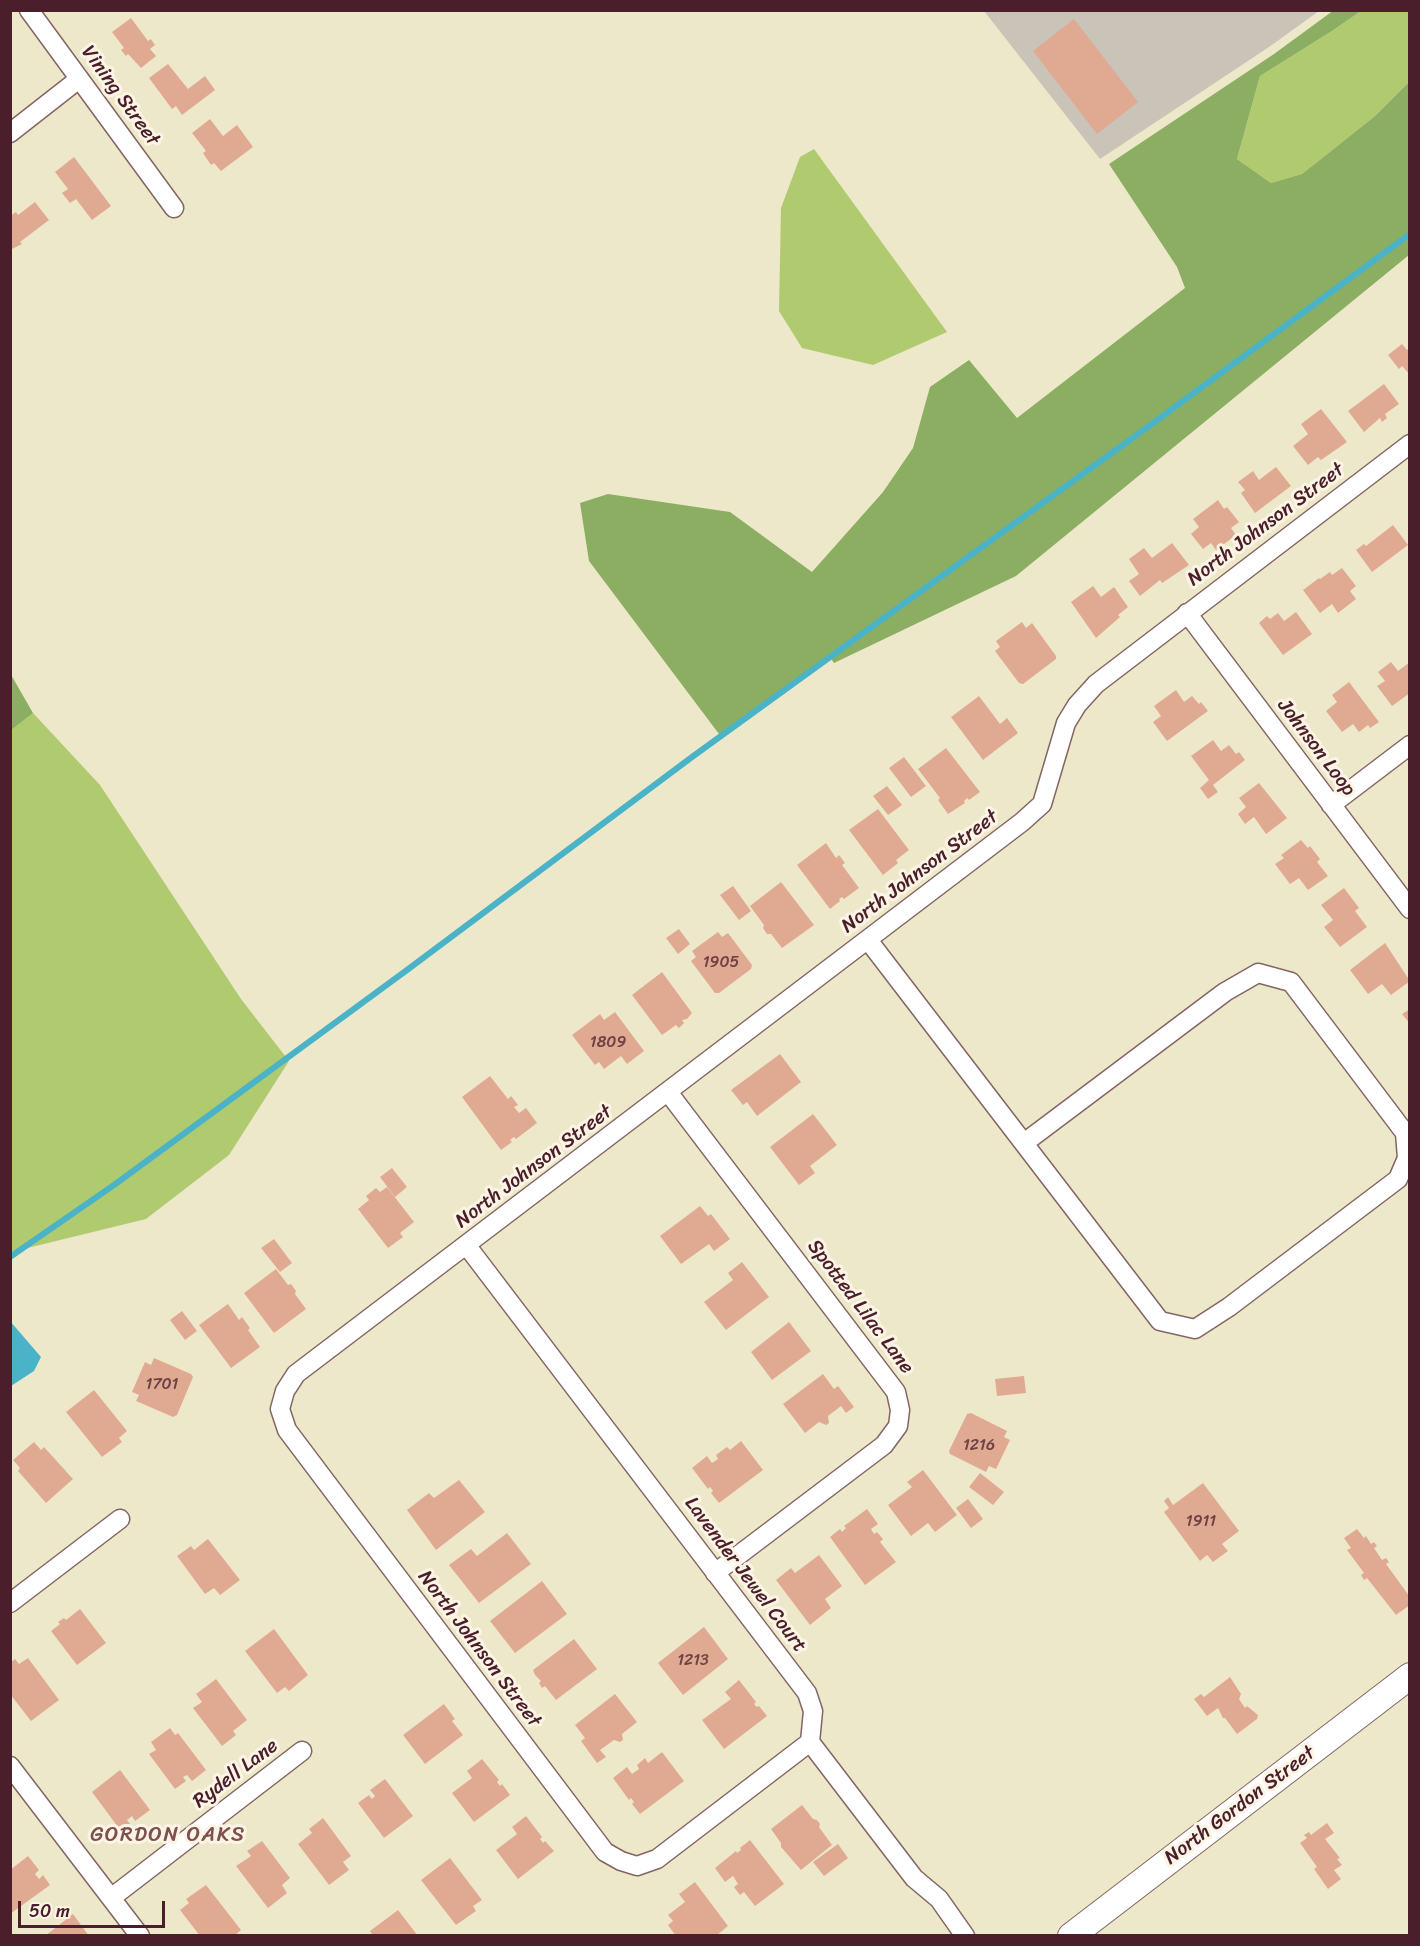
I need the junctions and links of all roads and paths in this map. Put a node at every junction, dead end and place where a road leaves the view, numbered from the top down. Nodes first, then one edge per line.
1 (29, 10) edge
2 (79, 79) junction
3 (10, 133) edge
4 (174, 208) dead end
5 (1410, 444) edge
6 (1187, 614) junction
7 (1410, 745) edge
8 (1331, 805) junction
9 (1410, 909) edge
10 (868, 939) junction
11 (668, 1092) junction
12 (1024, 1143) junction
13 (467, 1246) junction
14 (120, 1520) dead end
15 (716, 1573) junction
16 (10, 1603) edge
17 (1410, 1676) edge
18 (810, 1742) junction
19 (303, 1751) dead end
20 (10, 1766) edge
21 (111, 1898) junction
22 (140, 1935) edge
23 (965, 1935) edge
24 (1071, 1935) edge

1 - 2 street, Vining Street
2 - 3 street
2 - 4 street, Vining Street
5 - 6 street, North Johnson Street
6 - 8 street, Johnson Loop
6 - 10 street, North Johnson Street
7 - 8 street
8 - 9 street, Johnson Loop
10 - 11 street, North Johnson Street
10 - 12 street
11 - 13 street, North Johnson Street
11 - 15 street, Spotted Lilac Lane
12 - 12 street
13 - 15 street, Lavender Jewel Court
13 - 18 street, North Johnson Street
14 - 16 street
15 - 18 street, Lavender Jewel Court
17 - 24 street, North Gordon Street
18 - 23 street
19 - 21 street, Rydell Lane
20 - 21 street
21 - 22 street

